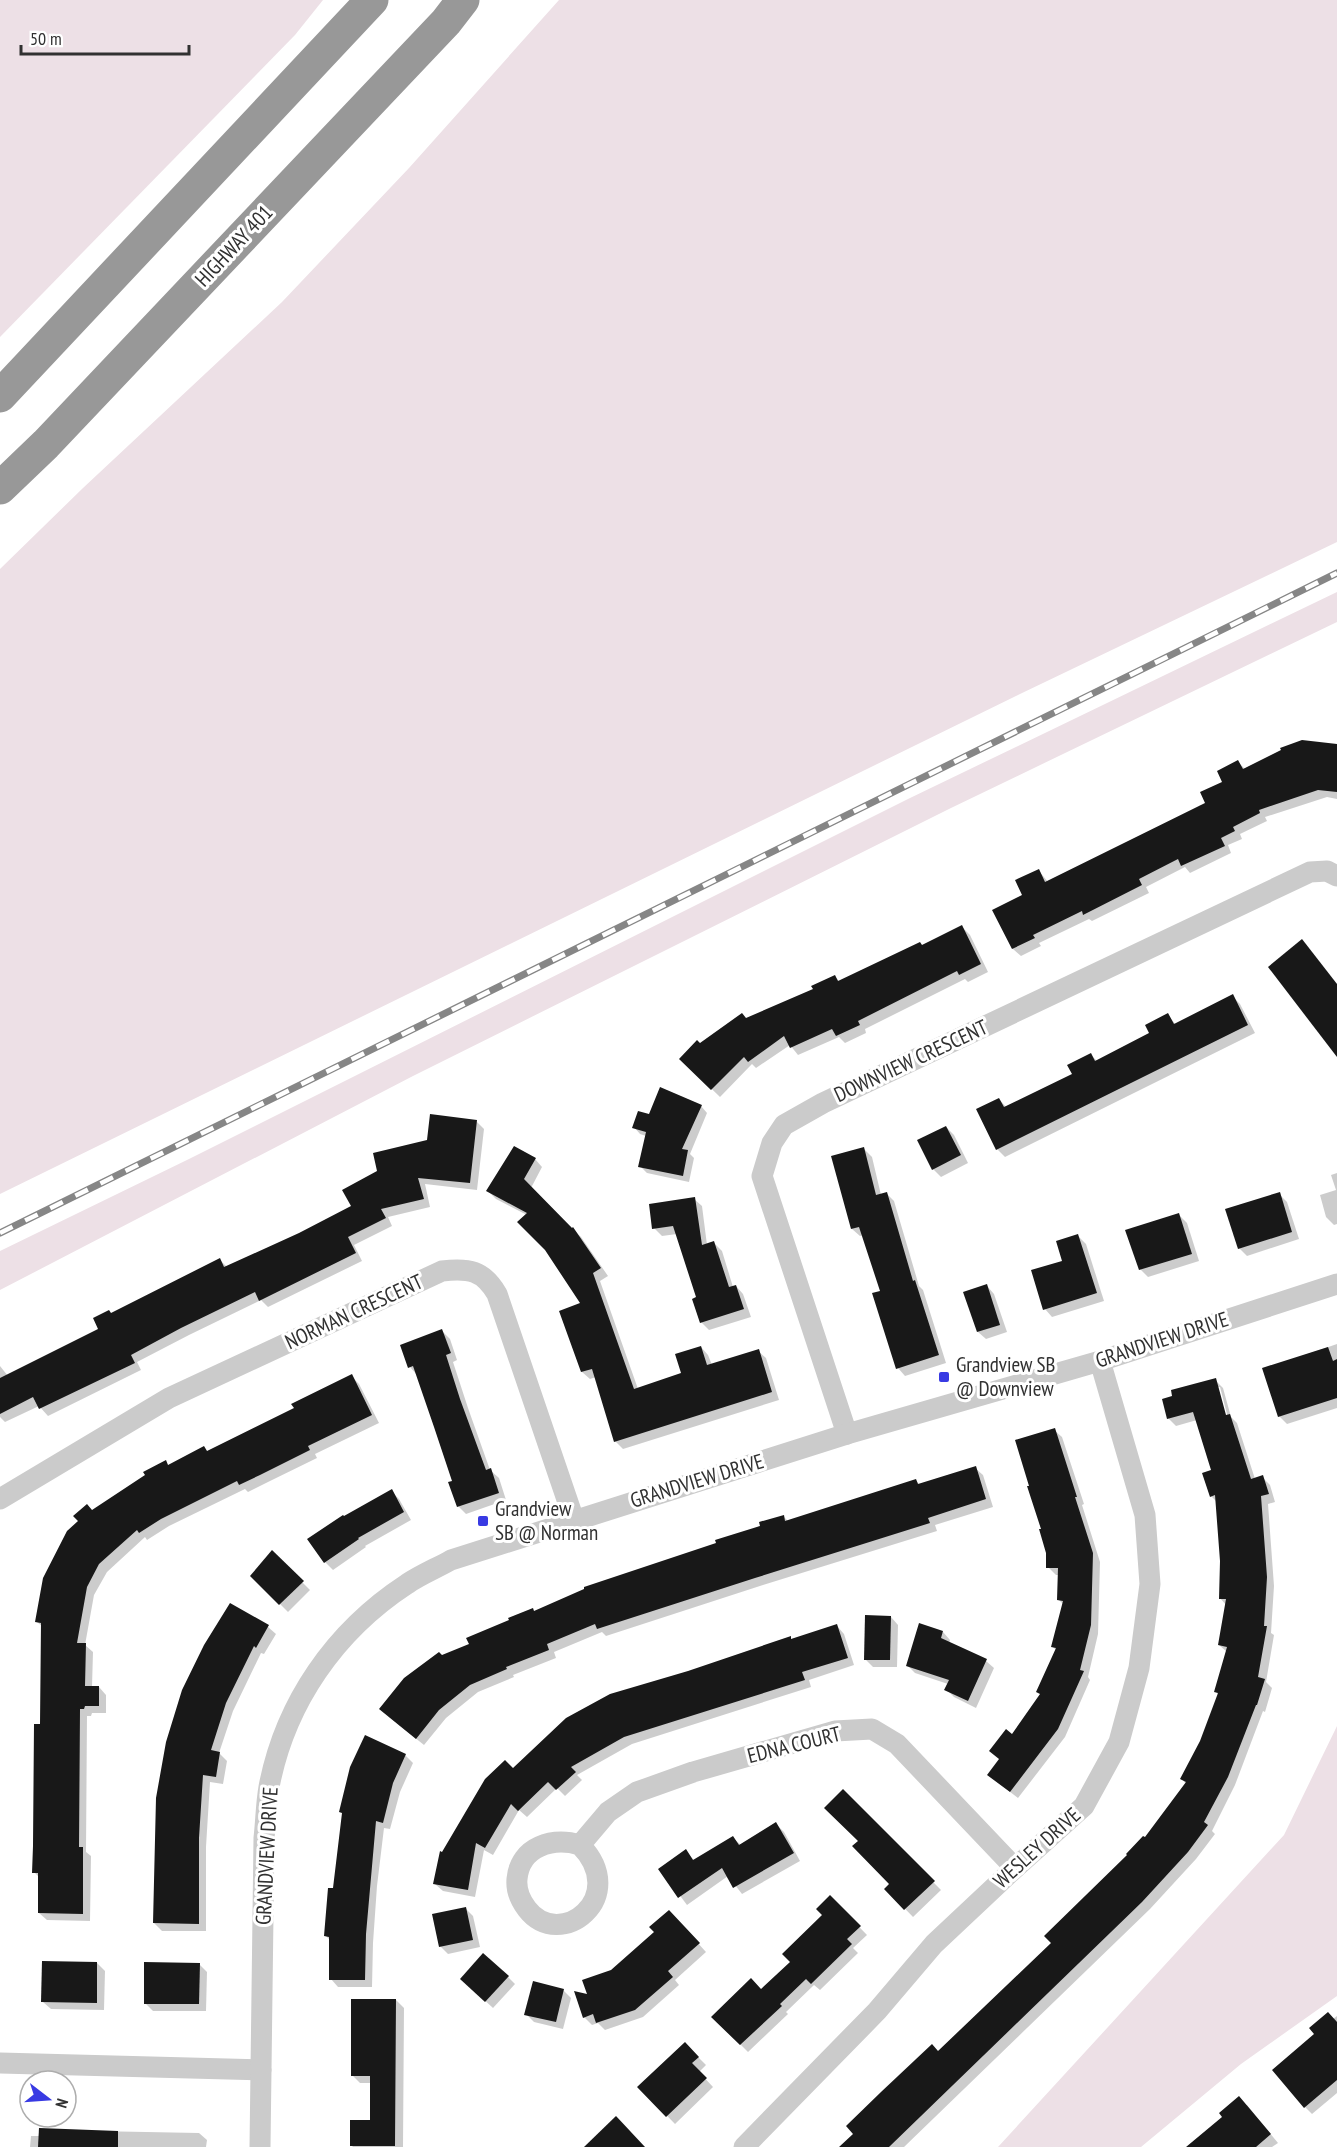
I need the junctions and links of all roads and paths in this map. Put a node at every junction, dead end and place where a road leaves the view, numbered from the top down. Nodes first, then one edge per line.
1 (372, 0) edge
2 (463, 0) edge
3 (0, 396) edge
4 (0, 488) edge
5 (1337, 876) edge
6 (1337, 1284) edge
7 (1100, 1361) junction
8 (847, 1434) junction
9 (0, 1499) edge
10 (574, 1520) junction
11 (580, 1845) dead end
12 (1015, 1868) junction
13 (0, 2063) edge
14 (261, 2070) junction
15 (260, 2147) edge
16 (744, 2147) edge

1 - 3 highway
2 - 4 highway, HIGHWAY 401
5 - 8 street, DOWNVIEW CRESCENT
6 - 7 street, GRANDVIEW DRIVE
7 - 8 street, GRANDVIEW DRIVE
7 - 12 street, WESLEY DRIVE
8 - 10 street, GRANDVIEW DRIVE
9 - 10 street, NORMAN CRESCENT
10 - 14 street, GRANDVIEW DRIVE
11 - 12 street, EDNA COURT
12 - 16 street, WESLEY DRIVE
13 - 14 street
14 - 15 street, GRANDVIEW DRIVE

